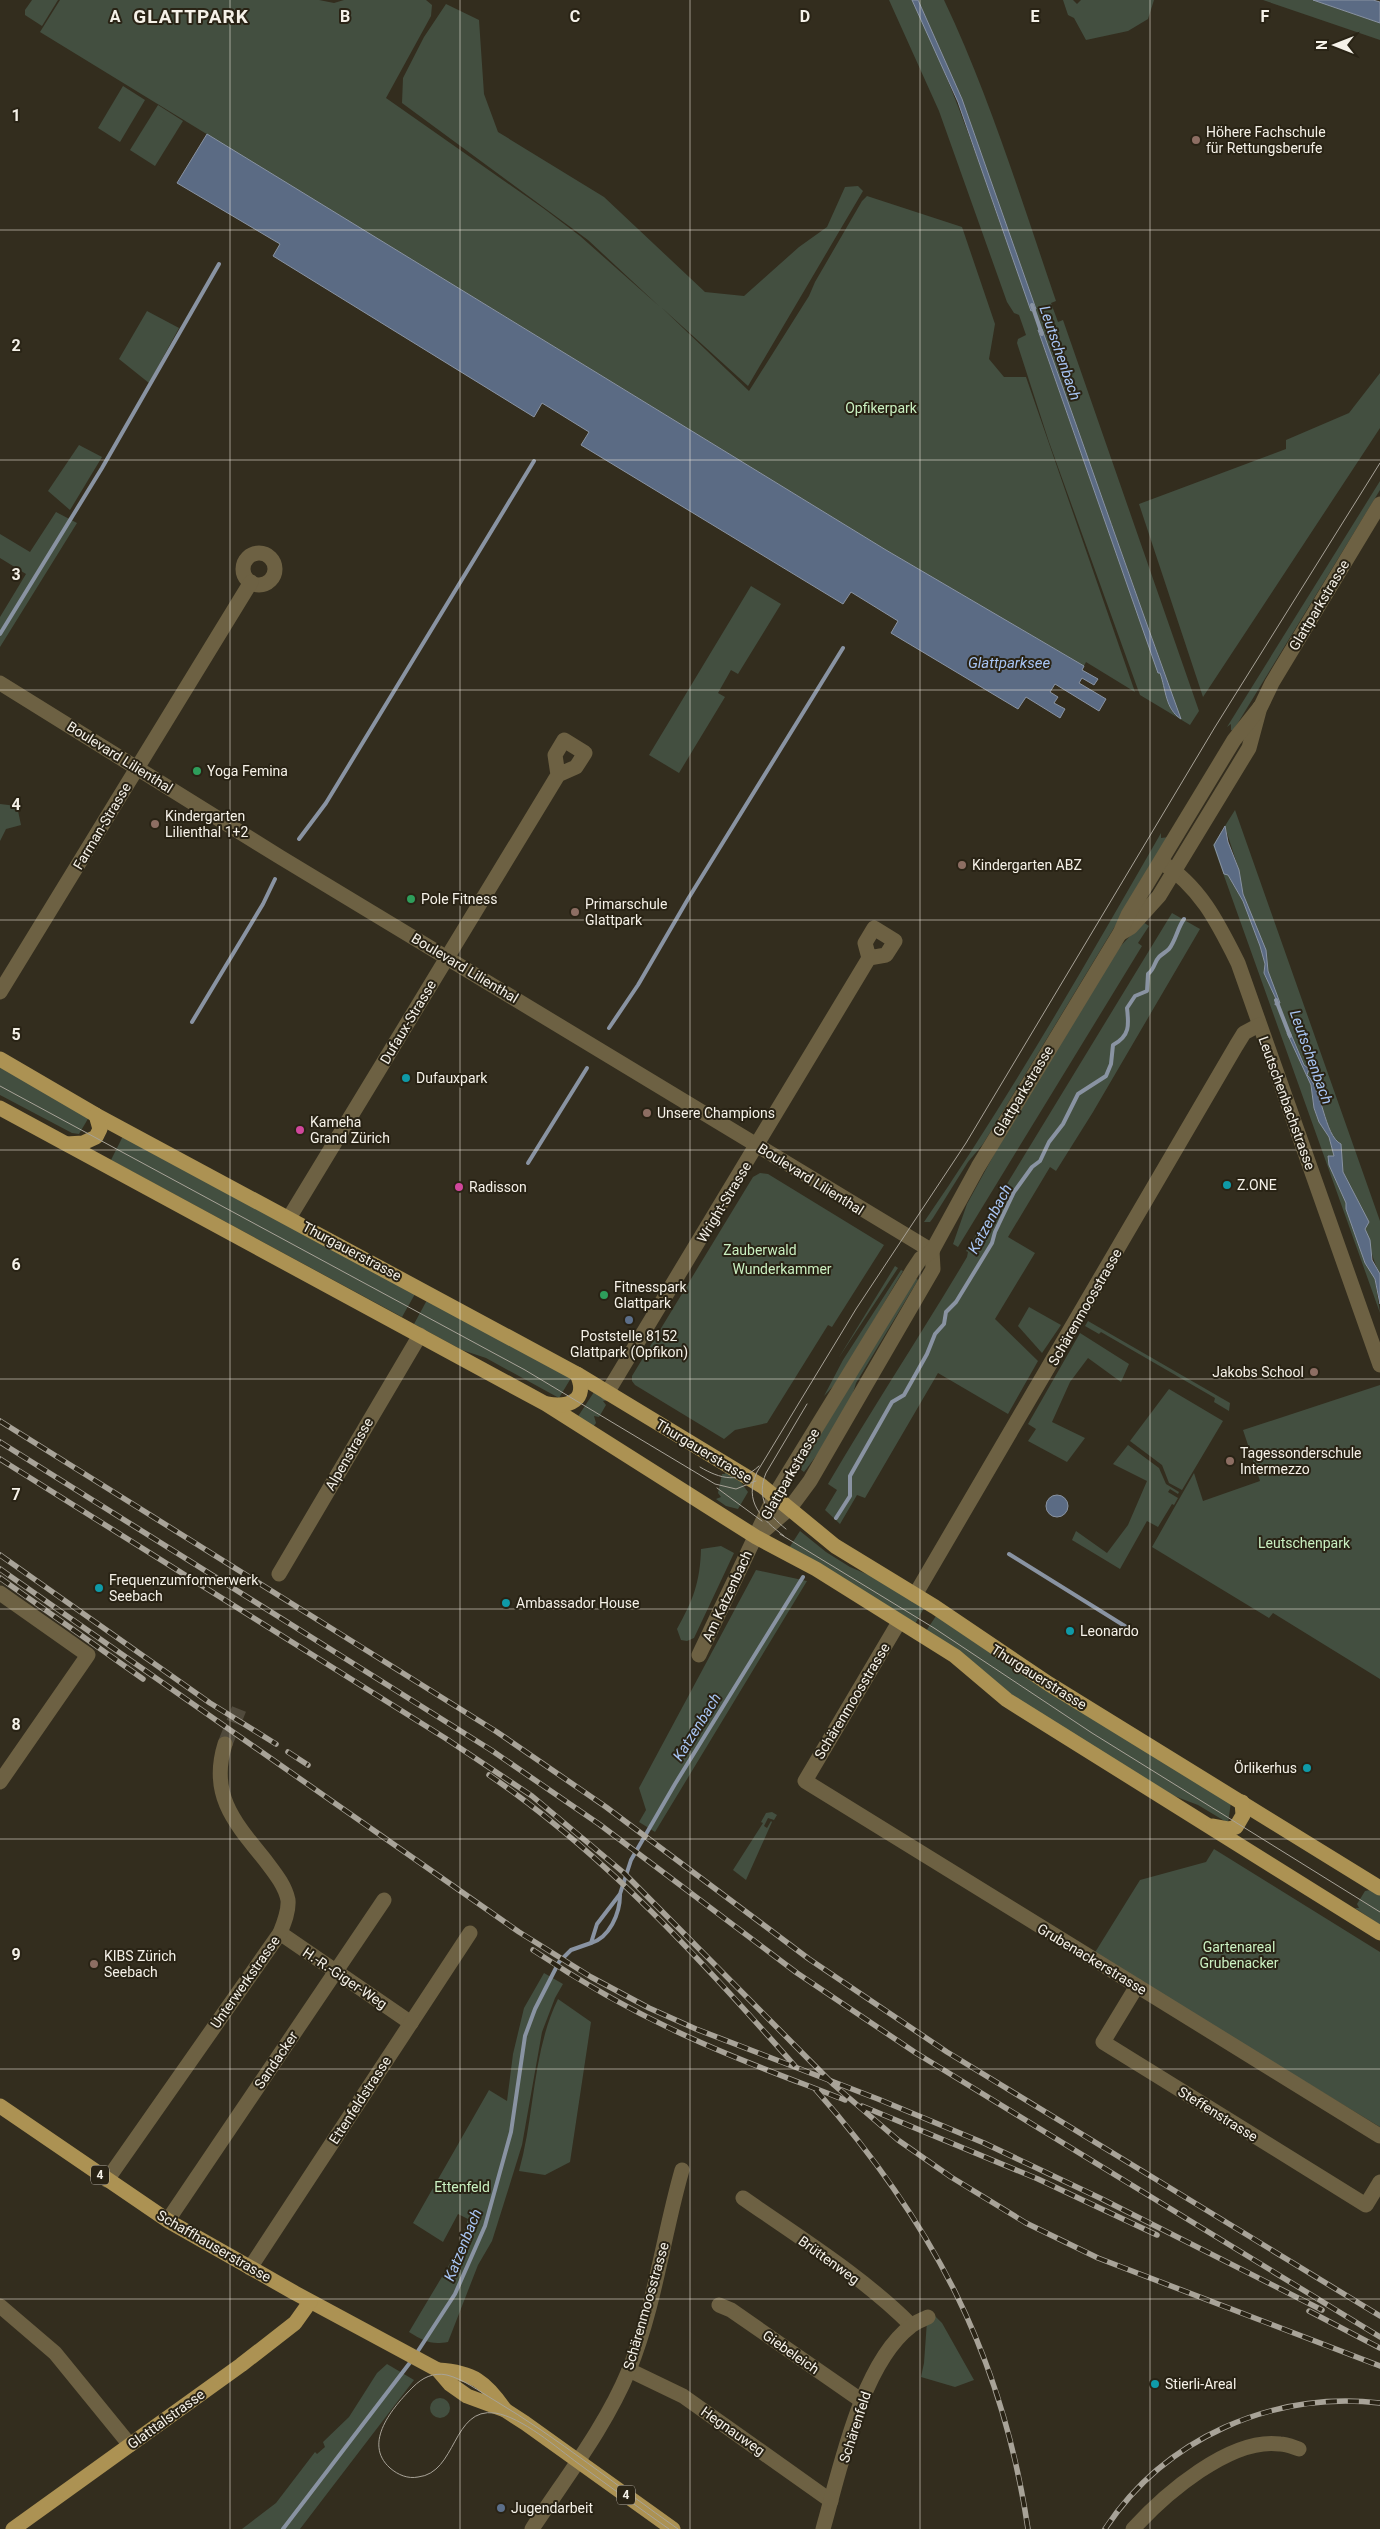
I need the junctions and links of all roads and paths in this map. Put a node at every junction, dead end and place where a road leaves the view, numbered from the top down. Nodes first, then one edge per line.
1 (1380, 504) edge
2 (251, 582) dead end
3 (0, 683) edge
4 (137, 768) junction
5 (558, 775) dead end
6 (1167, 866) junction
7 (447, 957) junction
8 (869, 958) dead end
9 (0, 992) edge
10 (1259, 1025) junction
11 (0, 1059) edge
12 (0, 1108) edge
13 (96, 1115) junction
14 (67, 1144) junction
15 (758, 1146) junction
16 (289, 1218) junction
17 (932, 1251) junction
18 (420, 1335) junction
19 (1380, 1365) edge
20 (577, 1374) junction
21 (607, 1393) junction
22 (546, 1404) junction
23 (775, 1495) junction
24 (790, 1508) junction
25 (756, 1538) junction
26 (279, 1574) dead end
27 (0, 1593) edge
28 (915, 1595) junction
29 (899, 1622) junction
30 (699, 1656) dead end
31 (226, 1744) tunnel mouth
32 (805, 1781) joint
33 (0, 1782) edge
34 (1242, 1802) junction
35 (1209, 1826) junction
36 (1380, 1888) edge
37 (384, 1900) dead end
38 (280, 1933) junction
39 (470, 1933) dead end
40 (1380, 1933) edge
41 (336, 1972) junction
42 (1137, 1986) junction
43 (411, 2023) junction
44 (0, 2106) edge
45 (1380, 2136) edge
46 (682, 2170) dead end
47 (107, 2180) junction
48 (1380, 2182) edge
49 (743, 2198) dead end
50 (168, 2220) junction
51 (250, 2268) junction
52 (310, 2302) junction
53 (719, 2305) dead end
54 (0, 2306) edge
55 (928, 2317) dead end
56 (911, 2326) junction
57 (629, 2370) junction
58 (862, 2401) junction
59 (130, 2445) junction
60 (1299, 2449) dead end
61 (580, 2462) junction
62 (831, 2501) junction
63 (13, 2529) edge
64 (532, 2529) edge
65 (673, 2529) edge
66 (823, 2529) edge
67 (1133, 2529) edge

1 - 6 street, Glattparkstrasse
2 - 4 street, Farman-Strasse
3 - 4 street, Boulevard Lilienthal
4 - 7 street, Boulevard Lilienthal
4 - 9 street, Farman-Strasse
5 - 7 street, Dufaux-Strasse
6 - 10 street, Leutschenbachstrasse
6 - 17 street, Glattparkstrasse
7 - 15 street, Boulevard Lilienthal
7 - 16 street, Dufaux-Strasse
8 - 15 street, Wright-Strasse
10 - 19 street, Leutschenbachstrasse
10 - 28 street, Schärenmoosstrasse
11 - 13 main road, Thurgauerstrasse
12 - 14 main road
13 - 14 main road
13 - 16 main road, Thurgauerstrasse
14 - 18 main road
15 - 17 street, Boulevard Lilienthal
15 - 21 street, Wright-Strasse
16 - 20 main road, Thurgauerstrasse
17 - 23 street, Glattparkstrasse
17 - 24 street, Glattparkstrasse
18 - 22 main road
18 - 26 street, Alpenstrasse
20 - 21 main road, Thurgauerstrasse
20 - 22 main road
21 - 23 main road, Thurgauerstrasse
22 - 25 main road
23 - 24 main road, Thurgauerstrasse
23 - 25 street, Glattparkstrasse
24 - 25 street, Glattparkstrasse
24 - 28 main road, Thurgauerstrasse
25 - 29 main road
25 - 30 street, Am Katzenbach
27 - 33 street
28 - 34 main road, Thurgauerstrasse
29 - 32 street, Schärenmoosstrasse
29 - 35 main road
31 - 38 street, Unterwerkstrasse
32 - 42 street, Grubenackerstrasse
34 - 35 main road
34 - 36 main road, Thurgauerstrasse
35 - 40 main road
37 - 41 street, Sandacker
38 - 41 street, H.-R.-Giger-Weg
38 - 47 street, Unterwerkstrasse
39 - 43 street, Ettenfeldstrasse
41 - 43 street, H.-R.-Giger-Weg
41 - 50 street, Sandacker
42 - 45 street, Grubenackerstrasse
42 - 48 street, Steffenstrasse
43 - 51 street, Ettenfeldstrasse
44 - 47 main road, Schaffhauserstrasse / 4
46 - 57 street, Schärenmoosstrasse
47 - 50 main road, Schaffhauserstrasse / 4
49 - 56 street, Brüttenweg
50 - 51 main road, Schaffhauserstrasse / 4
51 - 52 main road, Schaffhauserstrasse / 4
52 - 59 main road, Glatttalstrasse
52 - 61 main road, Schaffhauserstrasse / 4
53 - 58 street, Giebeleich
54 - 59 street
55 - 56 street, Schärenfeld
56 - 58 street, Schärenfeld
57 - 61 street, Schärenmoosstrasse
57 - 62 street, Hegnauweg
58 - 62 street, Schärenfeld
59 - 63 main road, Glatttalstrasse
60 - 67 street
61 - 64 street, Schärenmoosstrasse
61 - 65 main road, Schaffhauserstrasse / 4
62 - 66 street, Schärenfeld

